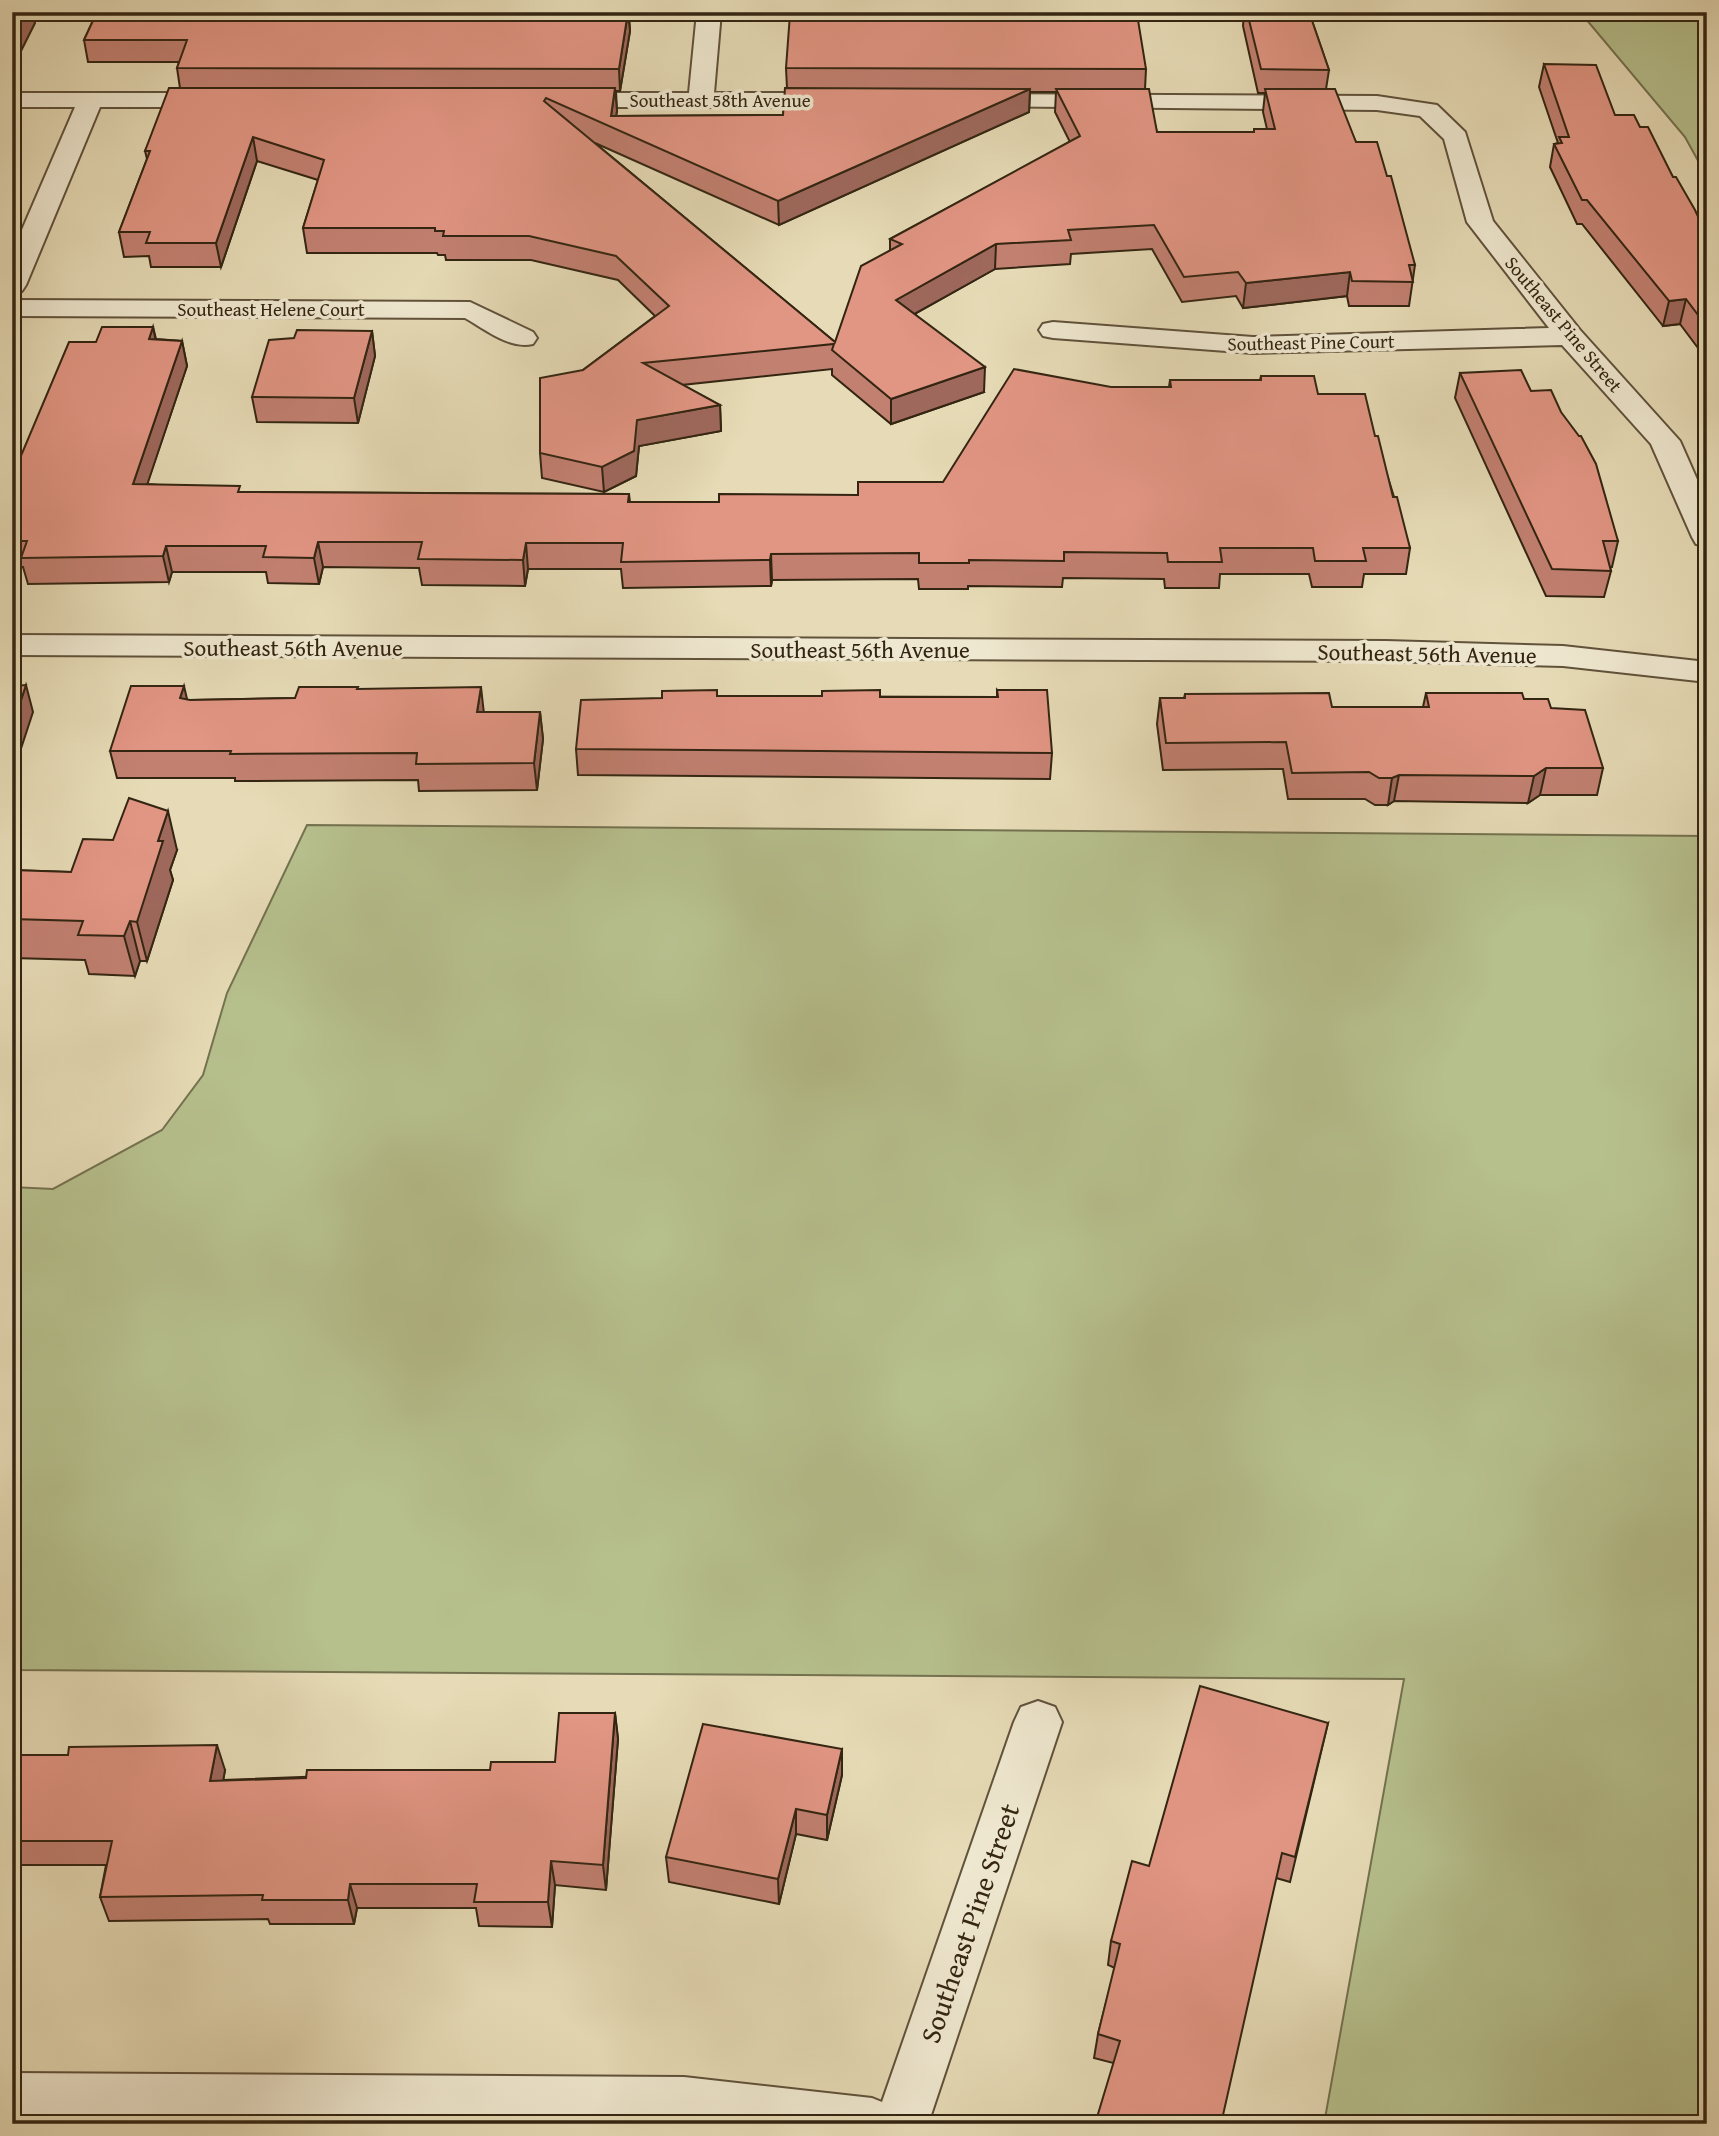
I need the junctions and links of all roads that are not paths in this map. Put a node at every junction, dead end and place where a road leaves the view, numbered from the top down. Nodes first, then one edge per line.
1 (709, 12) edge
2 (12, 100) edge
3 (91, 100) junction
4 (244, 100) edge
5 (535, 100) edge
6 (701, 100) junction
7 (853, 100) edge
8 (950, 101) edge
9 (12, 285) edge
10 (12, 308) edge
11 (1053, 330) dead end
12 (1570, 336) junction
13 (523, 338) dead end
14 (1707, 537) edge
15 (12, 645) edge
16 (1707, 673) edge
17 (1038, 1721) dead end
18 (12, 2099) edge
19 (872, 2124) edge
20 (901, 2124) edge

1 - 6 street
2 - 3 street
3 - 4 street
3 - 9 street
5 - 6 street, Southeast 58th Avenue
6 - 7 street, Southeast 58th Avenue
8 - 12 street, Southeast Pine Street
10 - 13 street, Southeast Helene Court
11 - 12 street, Southeast Pine Court
12 - 14 street, Southeast Pine Street
15 - 16 street, Southeast 56th Avenue
17 - 20 street, Southeast Pine Street
18 - 19 street

